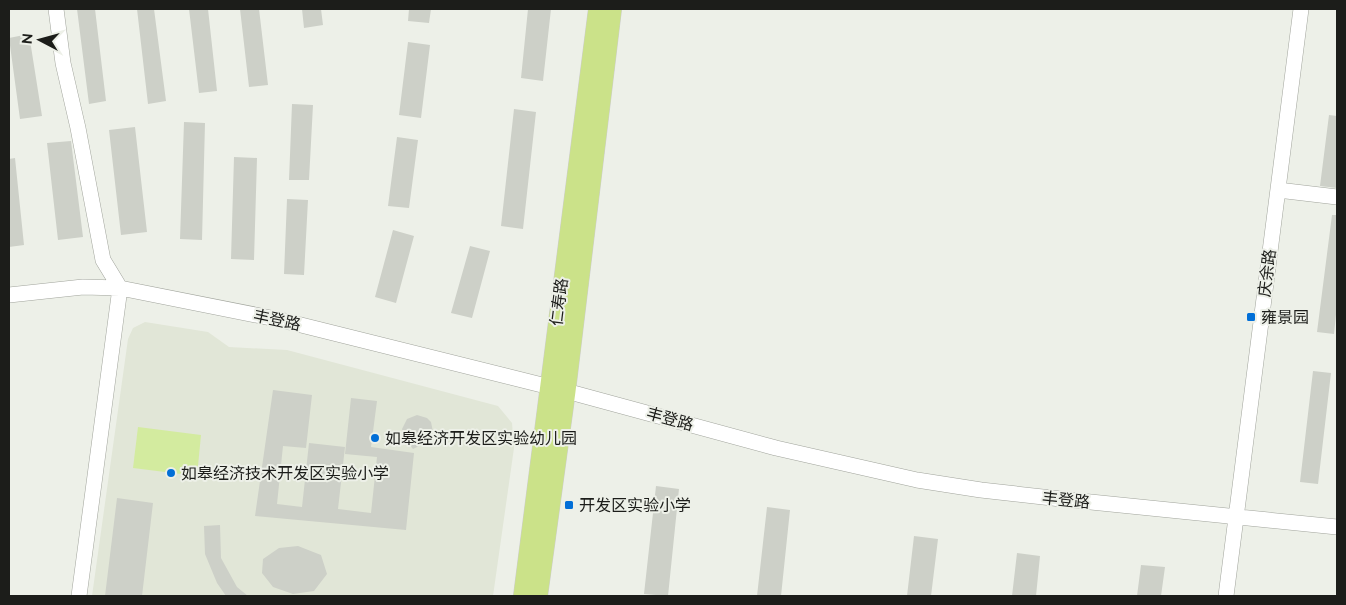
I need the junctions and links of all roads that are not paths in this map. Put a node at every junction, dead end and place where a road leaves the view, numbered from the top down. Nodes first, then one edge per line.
1 (56, 9) edge
2 (598, 9) edge
3 (612, 9) edge
4 (1301, 9) edge
5 (1278, 190) junction
6 (1337, 197) edge
7 (120, 288) junction
8 (9, 294) edge
9 (557, 389) junction
10 (1236, 516) junction
11 (1337, 527) edge
12 (79, 596) edge
13 (523, 596) edge
14 (538, 596) edge
15 (1226, 596) edge

1 - 7 street
2 - 9 main road, 仁寿路
3 - 9 main road, 仁寿路
4 - 5 street, 庆余路
5 - 6 street
5 - 10 street, 庆余路
7 - 8 street, 丰登路
7 - 9 street, 丰登路
7 - 12 street
9 - 10 street, 丰登路
9 - 13 main road, 仁寿路
9 - 14 main road, 仁寿路
10 - 11 street, 丰登路
10 - 15 street, 庆余路

